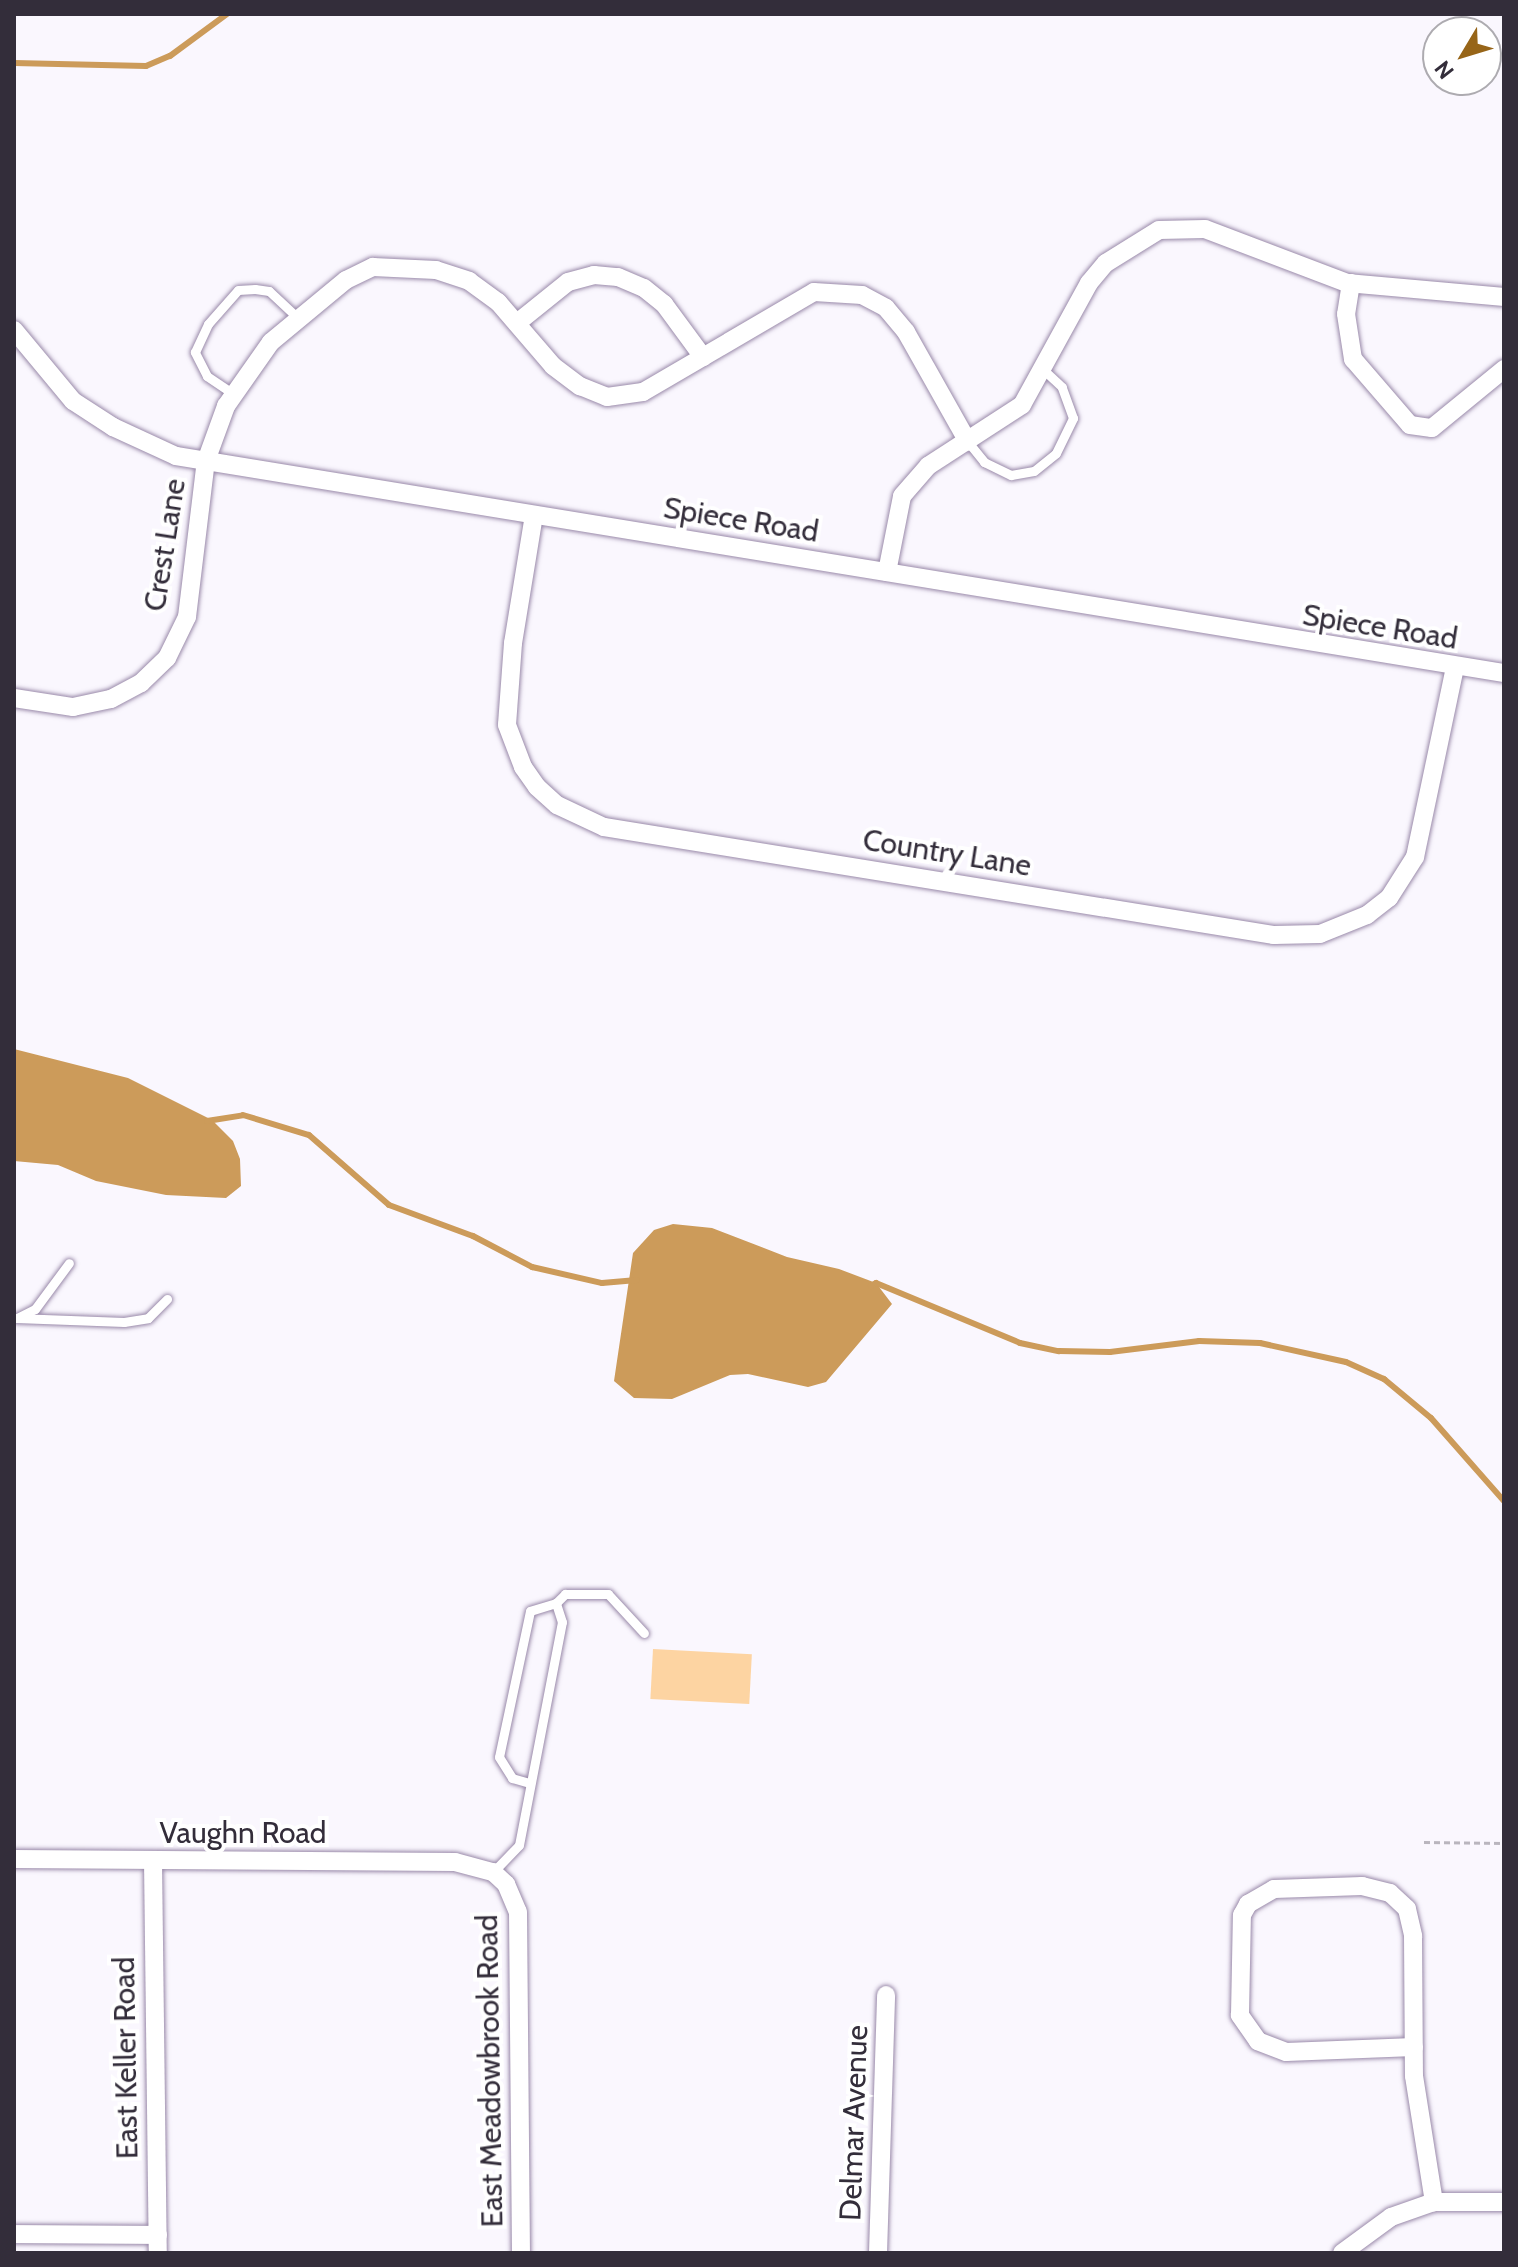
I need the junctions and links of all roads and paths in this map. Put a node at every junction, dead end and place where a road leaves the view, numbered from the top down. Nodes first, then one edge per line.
1 (1351, 283) junction
2 (1504, 297) edge
3 (299, 319) junction
4 (517, 323) junction
5 (14, 330) edge
6 (703, 357) junction
7 (1504, 369) edge
8 (1044, 370) junction
9 (235, 395) junction
10 (968, 442) junction
11 (206, 461) junction
12 (534, 515) junction
13 (887, 572) junction
14 (1455, 667) junction
15 (1504, 673) edge
16 (14, 698) edge
17 (69, 1263) dead end
18 (167, 1299) dead end
19 (15, 1319) edge
20 (556, 1603) junction
21 (644, 1633) dead end
22 (530, 1783) junction
23 (1424, 1842) dead end
24 (1504, 1843) edge
25 (14, 1859) edge
26 (153, 1861) junction
27 (471, 1863) joint
28 (493, 1872) junction
29 (886, 1995) dead end
30 (1414, 2047) junction
31 (1434, 2202) junction
32 (1504, 2202) edge
33 (14, 2234) edge
34 (158, 2244) edge
35 (521, 2253) edge
36 (878, 2253) edge
37 (1342, 2253) edge

1 - 2 street
1 - 7 street
1 - 8 street
3 - 4 street, Crest Lane
3 - 9 street, Crest Lane
3 - 9 lane
4 - 6 street, Crest Lane
4 - 6 street
5 - 11 street, Spiece Road
6 - 10 street, Crest Lane
8 - 10 street
8 - 10 lane
9 - 11 street, Crest Lane
10 - 13 street
11 - 12 street, Spiece Road
11 - 16 street, Crest Lane
12 - 13 street, Spiece Road
12 - 14 street, Country Lane
13 - 14 street, Spiece Road
14 - 15 street, Spiece Road
17 - 19 lane
18 - 19 lane
20 - 21 lane
20 - 22 lane
20 - 22 lane
22 - 28 lane
23 - 24 path
25 - 26 street, Vaughn Road
26 - 27 street, Vaughn Road
26 - 34 street, East Keller Road
27 - 28 street, East Meadowbrook Road
28 - 35 street, East Meadowbrook Road
29 - 36 street, Delmar Avenue
30 - 30 street
30 - 31 street
31 - 32 street
31 - 37 street
33 - 34 street

